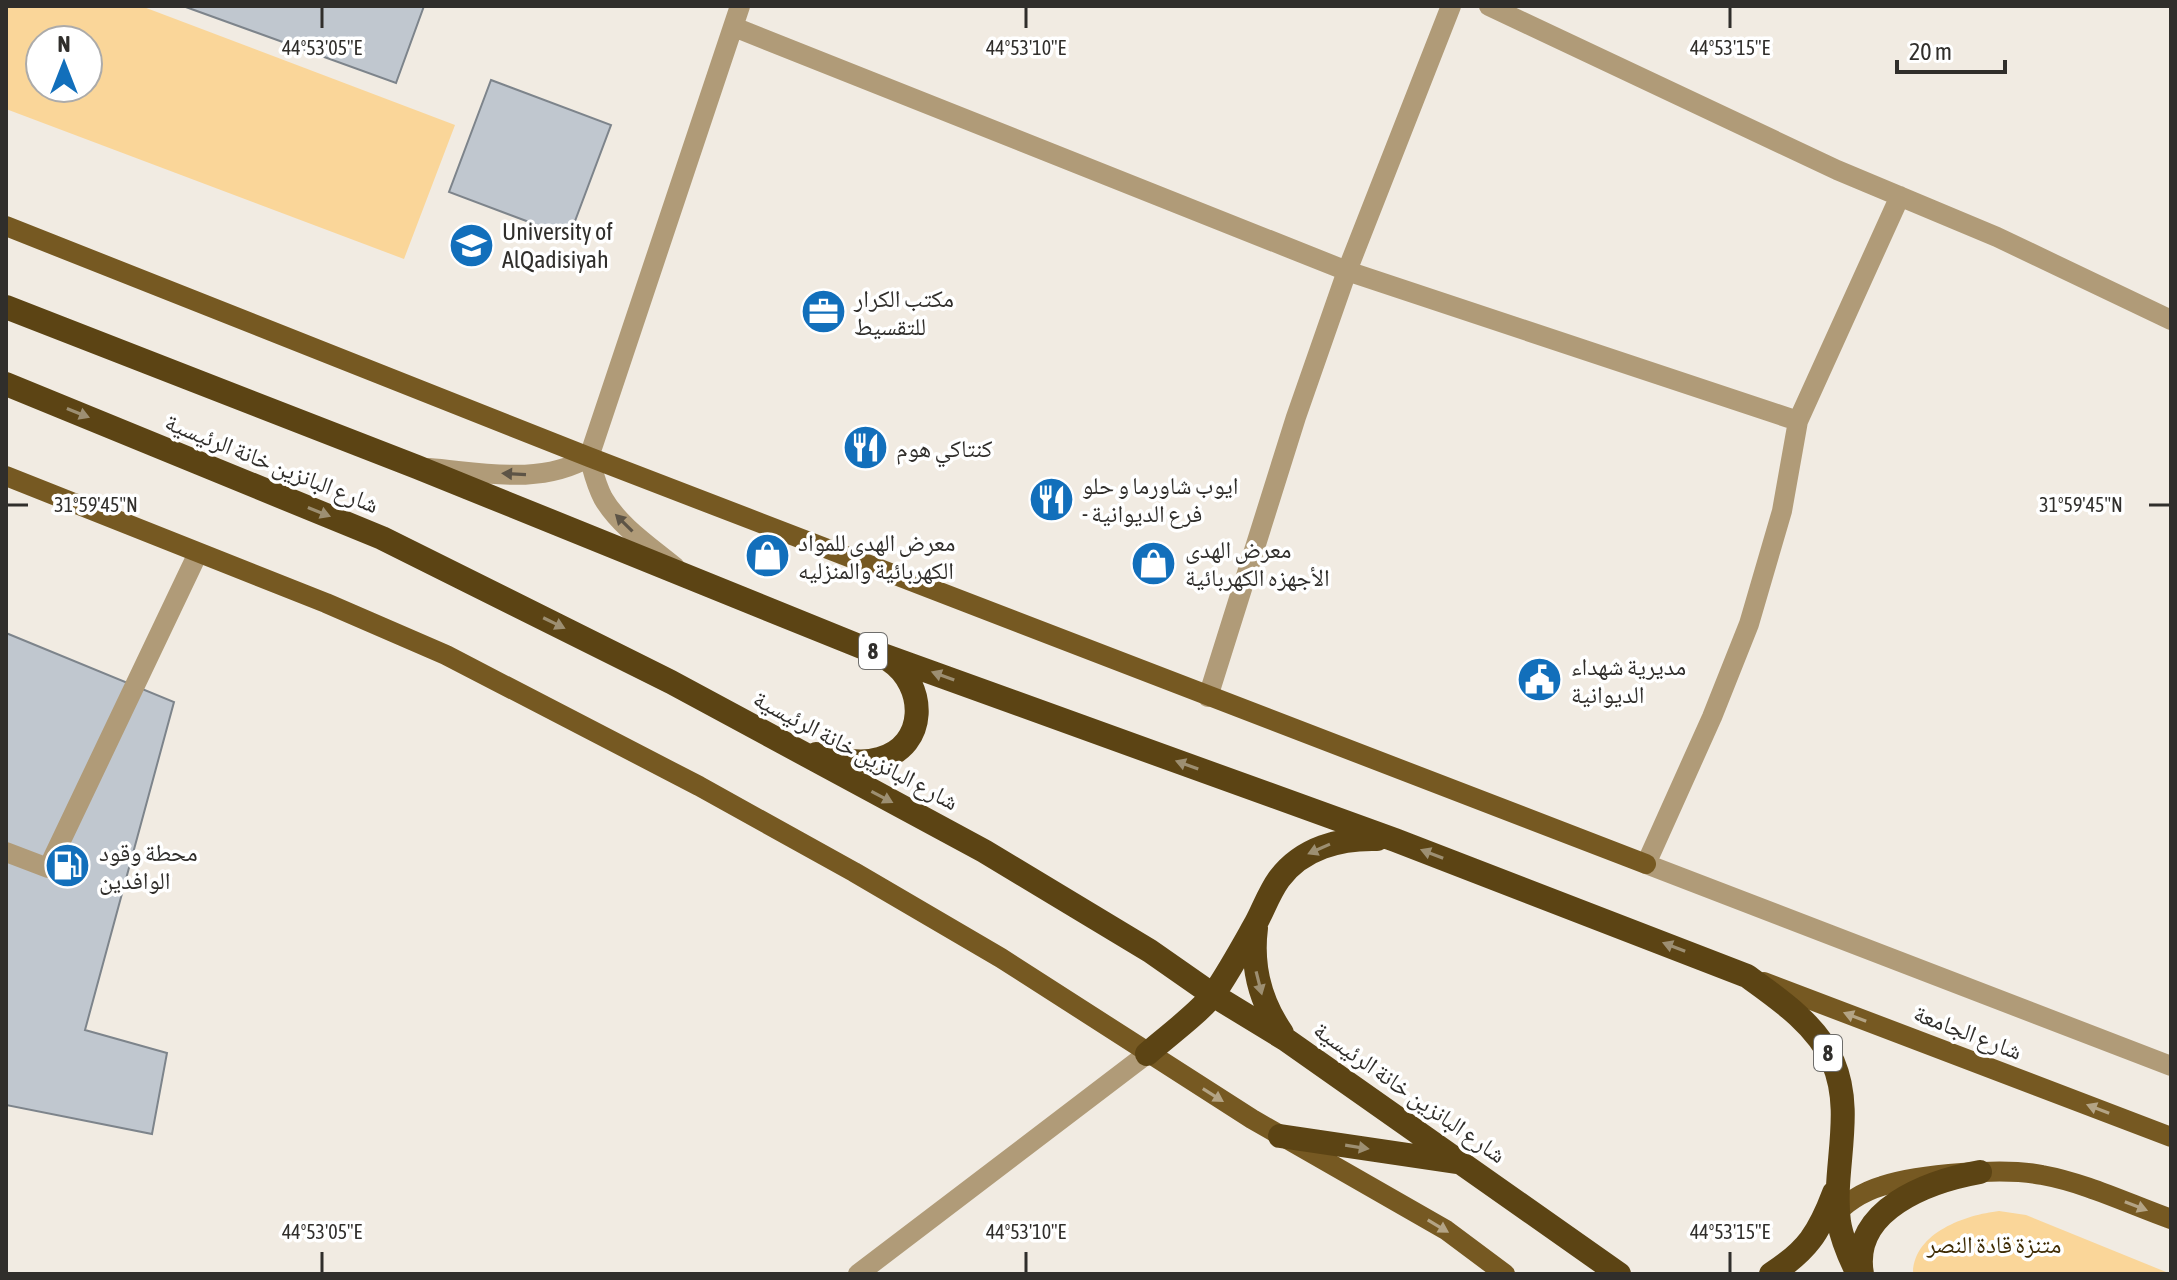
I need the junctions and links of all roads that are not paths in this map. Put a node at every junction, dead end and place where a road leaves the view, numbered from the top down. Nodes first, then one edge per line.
1 (740, 6) edge
2 (1451, 6) edge
3 (1489, 6) edge
4 (734, 27) junction
5 (1900, 196) junction
6 (6, 226) edge
7 (1347, 271) junction
8 (6, 307) edge
9 (2171, 320) edge
10 (6, 384) edge
11 (1798, 421) junction
12 (589, 457) junction
13 (417, 467) junction
14 (6, 476) edge
15 (198, 553) junction
16 (682, 573) junction
17 (869, 650) junction
18 (1208, 697) junction
19 (780, 742) junction
20 (1395, 840) junction
21 (6, 852) edge
22 (1646, 864) junction
23 (1256, 922) junction
24 (1747, 976) junction
25 (1213, 995) junction
26 (1285, 1039) junction
27 (1147, 1054) junction
28 (2171, 1066) edge
29 (1280, 1136) junction
30 (2171, 1137) edge
31 (1461, 1163) junction
32 (1841, 1163) junction
33 (1980, 1172) junction
34 (1839, 1209) junction
35 (2171, 1219) edge
36 (1812, 1240) junction
37 (1610, 1267) edge
38 (858, 1274) edge
39 (1505, 1274) edge
40 (1641, 1274) edge
41 (1771, 1274) edge
42 (1860, 1274) edge

1 - 4 street
2 - 7 street
3 - 5 street
4 - 7 street
4 - 12 street
5 - 9 street
5 - 11 street
6 - 12 main road
7 - 11 street
7 - 18 street
8 - 13 highway, 8
10 -> 19 highway, شارع البانزين خانة الرئيسية
11 - 22 street
12 -> 13 street
16 -> 12 street
12 - 18 main road
13 - 16 highway, 8
14 - 15 main road
15 - 21 street
15 - 27 main road
16 - 17 highway, 8
17 - 19 highway
20 -> 17 highway, 8
18 - 22 main road
19 -> 25 highway, شارع البانزين خانة الرئيسية
20 -> 23 highway
24 -> 20 highway, 8
22 - 28 street
23 - 25 highway
23 -> 26 highway
30 -> 24 main road, شارع الجامعة
24 - 32 highway, 8
25 - 26 highway, شارع البانزين خانة الرئيسية
25 - 27 highway
26 - 31 highway, شارع البانزين خانة الرئيسية
27 -> 29 main road
27 - 38 street
29 -> 31 highway
29 -> 39 main road
31 - 37 highway, شارع البانزين خانة الرئيسية
32 - 34 highway, 8
32 - 36 highway
33 - 34 main road
33 -> 35 main road
33 - 42 highway
34 - 36 main road
34 - 42 highway, 8
36 - 41 highway
37 - 40 highway, شارع البانزين خانة الرئيسية

